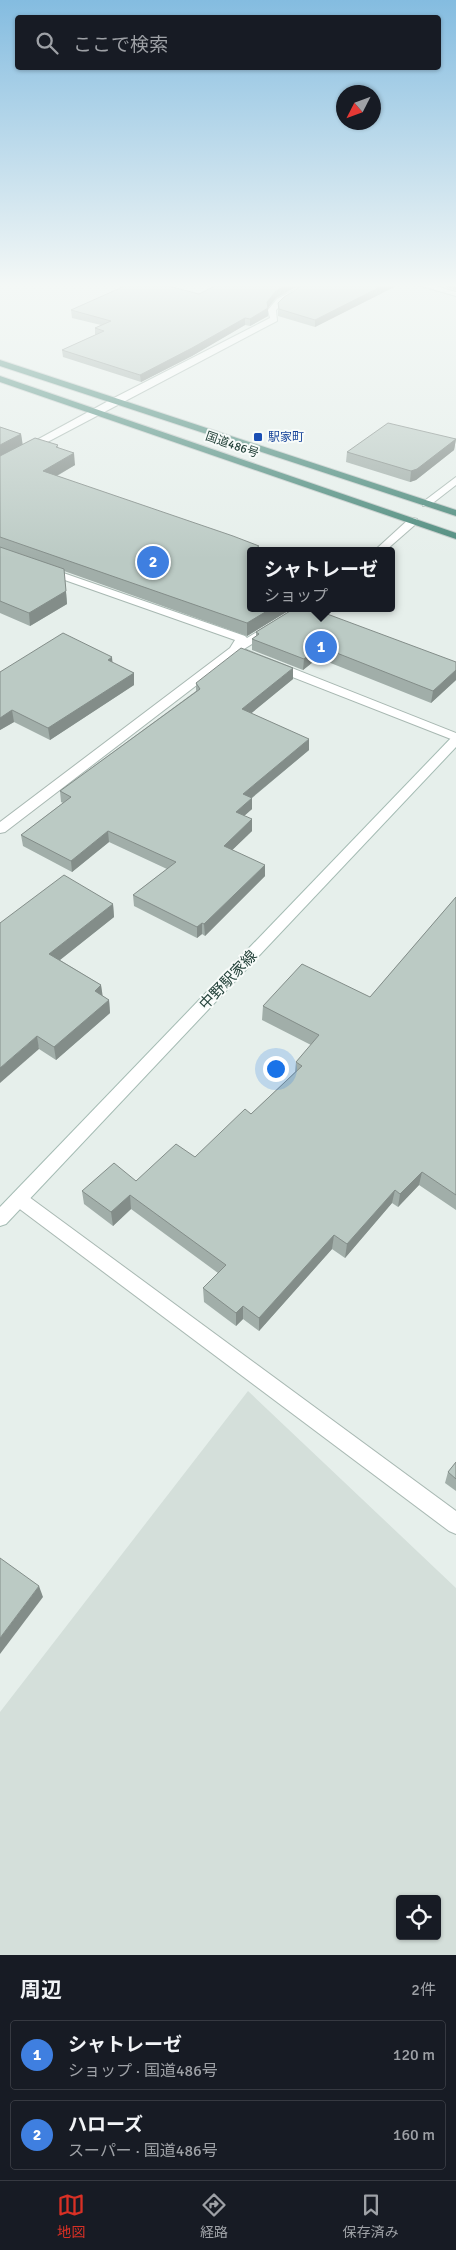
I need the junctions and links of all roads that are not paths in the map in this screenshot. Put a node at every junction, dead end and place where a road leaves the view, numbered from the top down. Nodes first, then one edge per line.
1 (40, 376) edge
2 (163, 376) edge
3 (0, 379) edge
4 (115, 401) junction
5 (98, 412) junction
6 (0, 464) edge
7 (456, 480) edge
8 (426, 504) junction
9 (456, 514) edge
10 (413, 521) junction
11 (456, 536) edge
12 (384, 547) edge
13 (37, 567) edge
14 (297, 612) edge
15 (235, 650) junction
16 (456, 739) edge
17 (0, 829) edge
18 (19, 1199) junction
19 (0, 1219) edge
20 (456, 1524) edge

1 - 4 highway, 国道486号
2 - 4 street
3 - 5 highway, 国道486号
4 - 5 street
4 - 8 highway, 国道486号
5 - 6 street
5 - 10 highway, 国道486号
7 - 8 street
8 - 9 highway, 国道486号
10 - 11 highway, 国道486号
10 - 12 street
13 - 15 street
14 - 15 street
15 - 16 street
15 - 17 street
16 - 18 street, 中野駅家線
18 - 19 street, 中野駅家線
18 - 20 street

